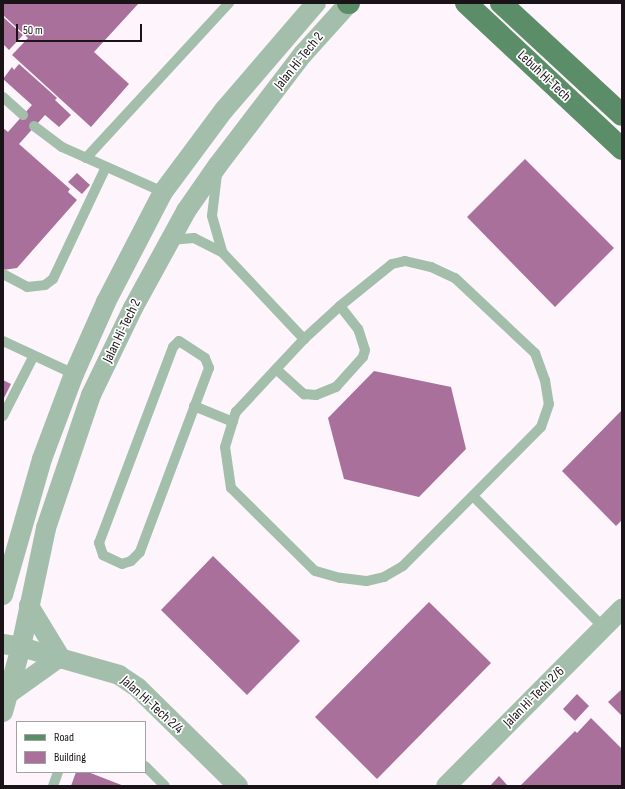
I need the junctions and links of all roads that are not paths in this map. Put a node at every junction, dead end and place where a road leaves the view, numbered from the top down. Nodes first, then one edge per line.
1 (229, 3) edge
2 (316, 3) edge
3 (349, 3) edge
4 (466, 3) edge
5 (501, 3) edge
6 (3, 97) edge
7 (22, 115) dead end
8 (622, 115) edge
9 (34, 126) dead end
10 (622, 149) edge
11 (86, 158) junction
12 (218, 165) junction
13 (106, 167) junction
14 (163, 192) junction
15 (170, 240) junction
16 (222, 252) junction
17 (3, 274) edge
18 (340, 306) junction
19 (304, 339) junction
20 (3, 341) edge
21 (34, 357) junction
22 (276, 369) junction
23 (74, 374) junction
24 (194, 406) junction
25 (3, 416) edge
26 (233, 422) junction
27 (473, 496) junction
28 (3, 595) edge
29 (29, 606) junction
30 (622, 609) edge
31 (603, 627) junction
32 (12, 645) edge
33 (60, 657) junction
34 (5, 703) edge
35 (146, 767) edge
36 (58, 773) edge
37 (53, 786) edge
38 (165, 786) edge
39 (238, 786) edge
40 (446, 786) edge

1 - 11 lane
2 - 14 street, Jalan Hi-Tech 2
3 - 12 street, Jalan Hi-Tech 2
4 - 10 main road, Lebuh Hi-Tech
5 - 8 main road, Lebuh Hi-Tech
6 - 7 lane
9 - 11 lane
11 - 13 lane
12 - 15 street, Jalan Hi-Tech 2
12 - 16 lane
13 - 14 lane
13 - 17 lane
14 - 23 street, Jalan Hi-Tech 2
15 - 16 lane
15 - 29 street, Jalan Hi-Tech 2
16 - 19 lane
18 - 19 lane
18 - 22 lane
18 - 27 lane
19 - 22 lane
20 - 21 lane
21 - 23 lane
21 - 25 lane
22 - 26 lane
23 - 28 street, Jalan Hi-Tech 2
24 - 24 lane
24 - 26 lane
26 - 27 lane
27 - 31 lane
29 - 32 street, Jalan Hi-Tech 2
29 - 33 street
30 - 31 street, Jalan Hi-Tech 2/6
31 - 40 street, Jalan Hi-Tech 2/6
32 - 33 street, Jalan Hi-Tech 2/4
32 - 34 street, Jalan Hi-Tech 2
33 - 34 street
33 - 39 street, Jalan Hi-Tech 2/4
35 - 38 lane
36 - 37 lane

